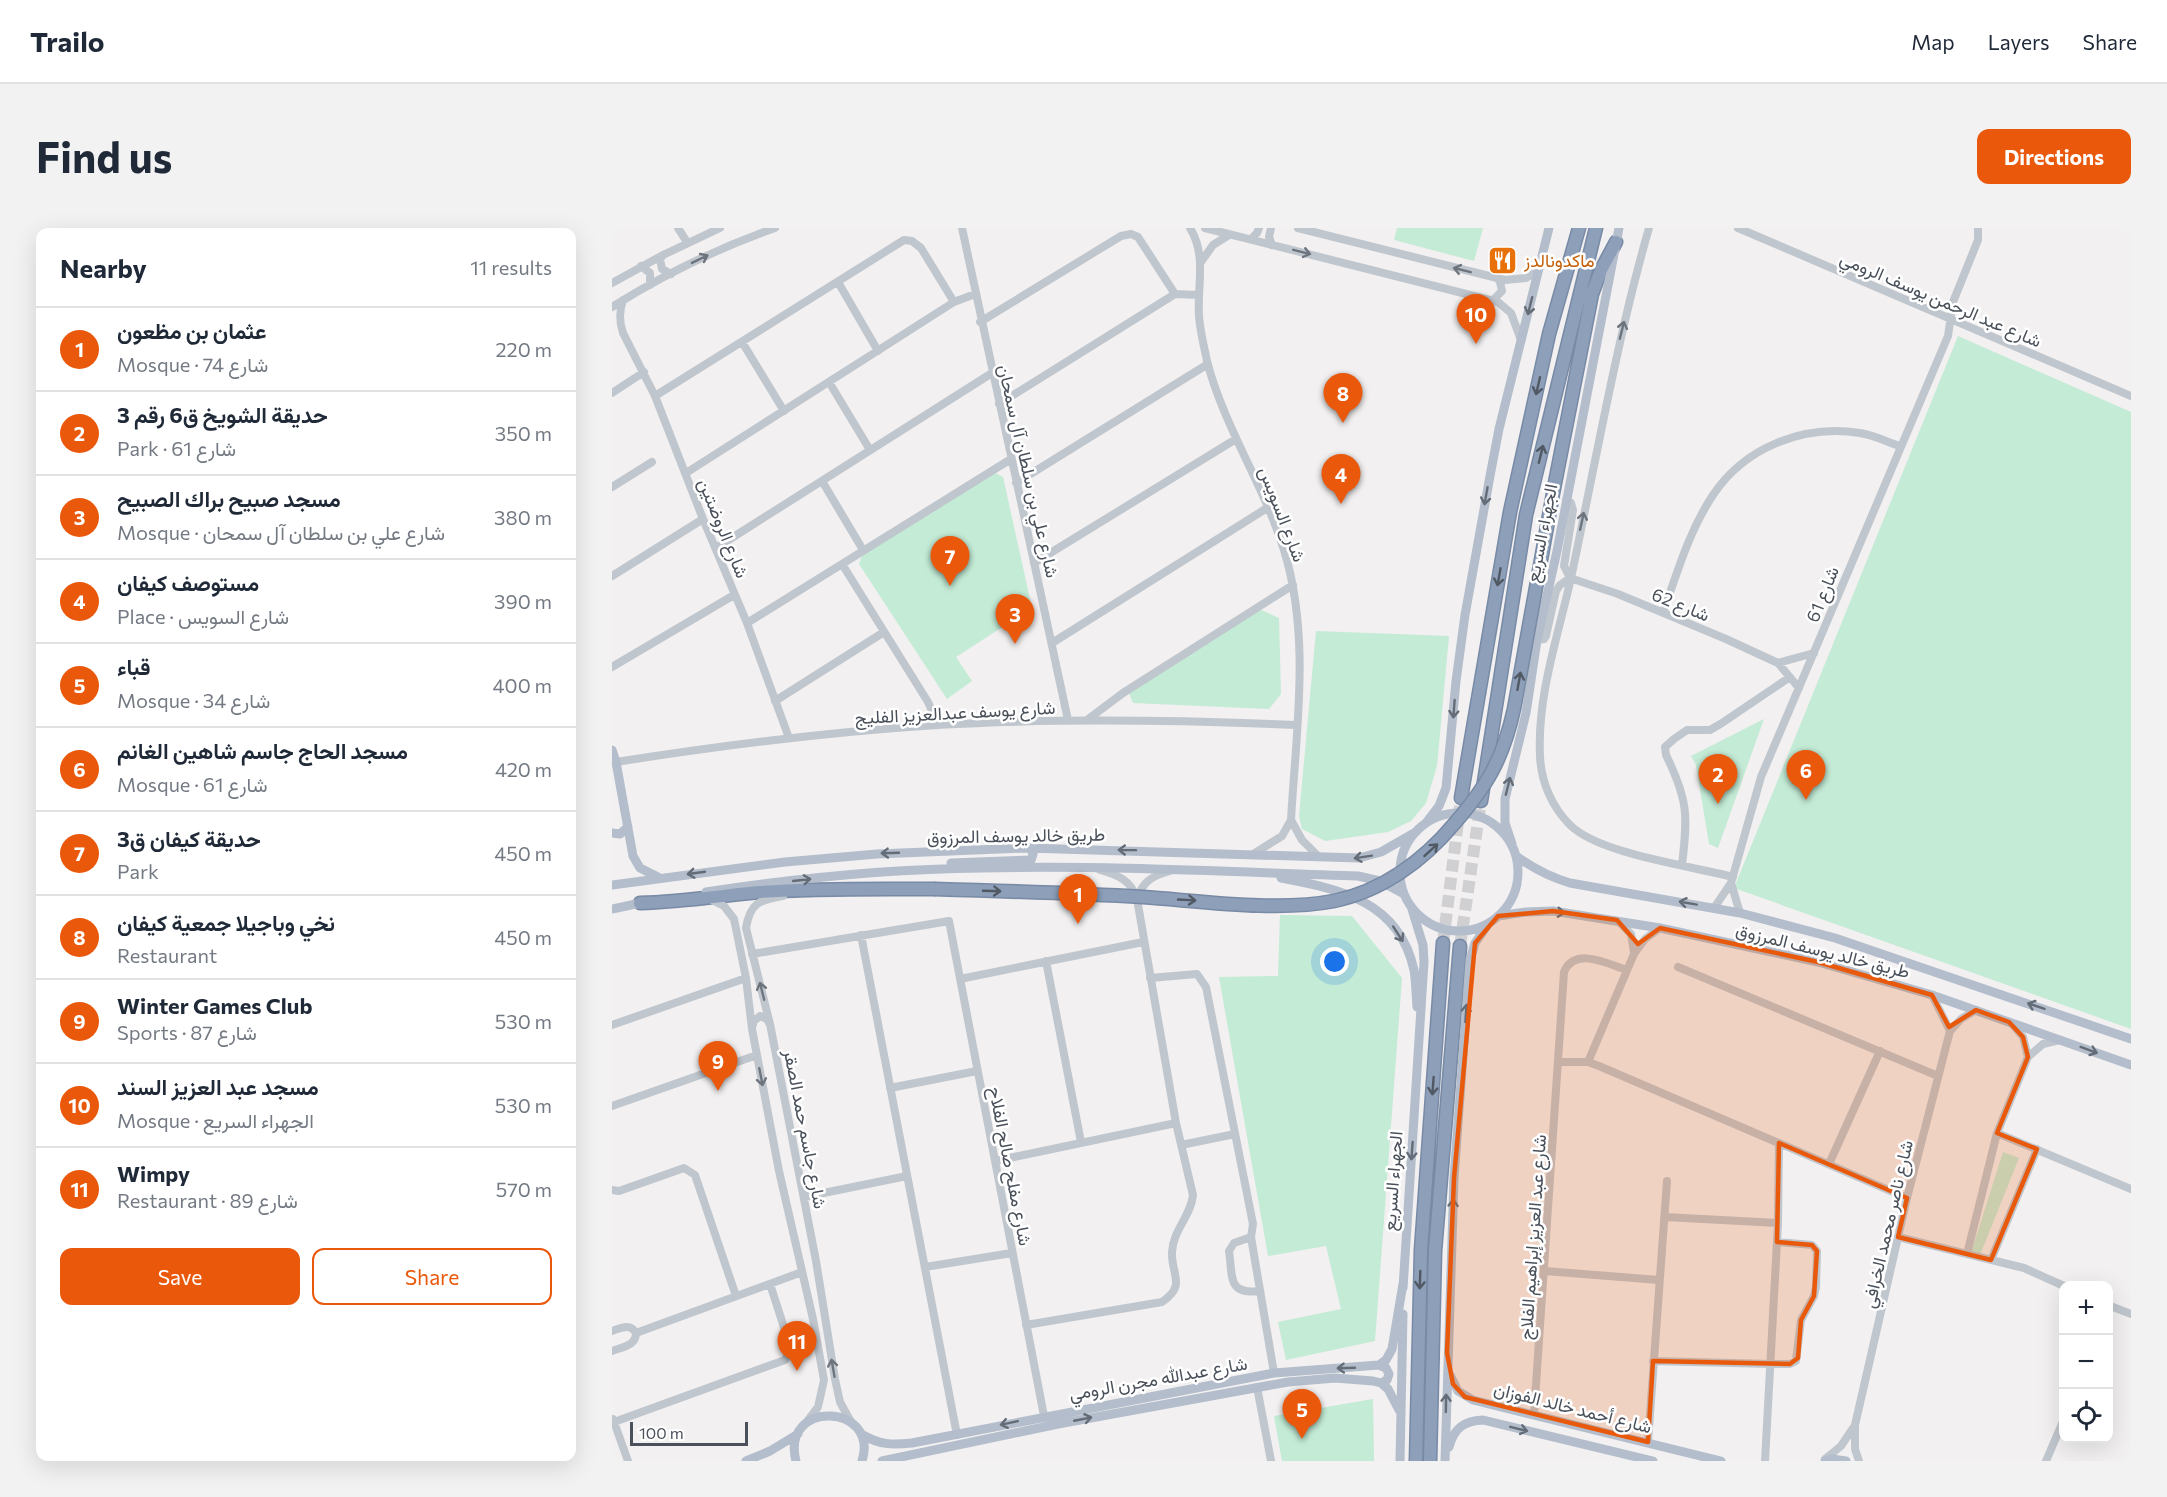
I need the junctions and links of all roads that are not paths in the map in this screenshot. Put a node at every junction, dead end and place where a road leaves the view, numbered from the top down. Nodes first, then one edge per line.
1 (678, 228) edge
2 (720, 228) edge
3 (747, 228) edge
4 (775, 228) edge
5 (962, 228) edge
6 (1190, 228) edge
7 (1205, 228) edge
8 (1259, 228) edge
9 (1271, 228) edge
10 (1298, 228) edge
11 (1549, 228) edge
12 (1579, 228) edge
13 (1596, 228) edge
14 (1619, 228) edge
15 (1649, 228) edge
16 (1738, 228) edge
17 (1978, 228) edge
18 (1230, 235) junction
19 (744, 239) junction
20 (1251, 239) junction
21 (687, 242) junction
22 (1616, 242) junction
23 (1272, 244) junction
24 (663, 255) junction
25 (1201, 262) junction
26 (641, 266) junction
27 (1538, 271) junction
28 (671, 274) junction
29 (1498, 279) junction
30 (837, 282) junction
31 (612, 283) edge
32 (650, 285) junction
33 (975, 294) junction
34 (1175, 294) junction
35 (1199, 295) junction
36 (623, 300) junction
37 (1493, 300) junction
38 (954, 302) junction
39 (612, 307) edge
40 (1950, 320) junction
41 (980, 322) junction
42 (612, 324) edge
43 (623, 333) junction
44 (1521, 340) junction
45 (742, 342) junction
46 (878, 351) junction
47 (1208, 364) junction
48 (644, 372) junction
49 (992, 373) junction
50 (829, 382) junction
51 (612, 393) edge
52 (655, 396) junction
53 (2131, 396) edge
54 (999, 404) junction
55 (784, 411) junction
56 (1236, 439) junction
57 (1900, 446) junction
58 (870, 450) junction
59 (1011, 459) junction
60 (652, 462) dead end
61 (686, 473) junction
62 (822, 481) junction
63 (1016, 483) junction
64 (612, 487) edge
65 (1566, 500) junction
66 (1267, 508) junction
67 (703, 519) junction
68 (716, 548) junction
69 (863, 550) junction
70 (1034, 563) junction
71 (842, 564) junction
72 (612, 576) edge
73 (1570, 578) junction
74 (1293, 585) junction
75 (734, 595) junction
76 (1663, 613) junction
77 (747, 623) junction
78 (884, 632) junction
79 (1537, 640) junction
80 (1052, 643) junction
81 (1814, 653) junction
82 (1778, 663) junction
83 (612, 668) edge
84 (1790, 677) junction
85 (1799, 688) junction
86 (776, 701) junction
87 (1068, 720) junction
88 (1087, 720) junction
89 (938, 725) junction
90 (1296, 725) junction
91 (789, 738) junction
92 (612, 750) edge
93 (616, 762) junction
94 (1461, 798) tunnel mouth
95 (1481, 801) tunnel mouth
96 (1291, 820) junction
97 (1426, 823) junction
98 (628, 827) junction
99 (1416, 832) junction
100 (612, 833) edge
101 (1512, 844) junction
102 (1027, 848) junction
103 (1256, 853) junction
104 (1317, 856) junction
105 (1516, 856) junction
106 (1682, 865) junction
107 (1098, 869) junction
108 (1173, 870) junction
109 (916, 871) junction
110 (1252, 873) junction
111 (661, 878) junction
112 (1732, 880) junction
113 (612, 885) edge
114 (816, 890) junction
115 (1404, 894) junction
116 (706, 898) junction
117 (1137, 899) junction
118 (640, 903) junction
119 (1411, 906) junction
120 (1714, 908) junction
121 (612, 909) edge
122 (1740, 913) junction
123 (1498, 916) junction
124 (1617, 920) junction
125 (1488, 923) junction
126 (1660, 928) junction
127 (861, 935) junction
128 (1143, 942) junction
129 (1443, 943) tunnel mouth
130 (1460, 946) tunnel mouth
131 (752, 954) junction
132 (1634, 954) junction
133 (1046, 961) junction
134 (1678, 967) dead end
135 (1627, 969) junction
136 (746, 978) junction
137 (960, 978) junction
138 (1150, 978) junction
139 (1932, 995) junction
140 (1976, 1010) junction
141 (2009, 1022) junction
142 (770, 1024) junction
143 (612, 1025) edge
144 (752, 1029) junction
145 (1950, 1031) junction
146 (2131, 1039) edge
147 (2062, 1040) junction
148 (1419, 1048) junction
149 (1880, 1051) junction
150 (757, 1055) junction
151 (2028, 1057) junction
152 (1558, 1062) junction
153 (1588, 1062) junction
154 (2131, 1065) edge
155 (978, 1071) junction
156 (1938, 1076) junction
157 (890, 1088) junction
158 (612, 1106) edge
159 (1176, 1123) junction
160 (1997, 1133) junction
161 (1235, 1134) junction
162 (1081, 1142) junction
163 (1779, 1143) junction
164 (1181, 1145) junction
165 (2037, 1149) junction
166 (995, 1161) junction
167 (1828, 1164) junction
168 (907, 1176) junction
169 (1667, 1181) dead end
170 (2131, 1189) edge
171 (612, 1190) edge
172 (804, 1197) junction
173 (1907, 1198) junction
174 (1665, 1217) junction
175 (1778, 1223) junction
176 (809, 1225) junction
177 (792, 1228) junction
178 (1251, 1237) junction
179 (1898, 1237) junction
180 (1777, 1242) junction
181 (1012, 1253) junction
182 (1967, 1254) junction
183 (1991, 1260) junction
184 (925, 1268) junction
185 (1545, 1271) junction
186 (802, 1272) junction
187 (1659, 1280) junction
188 (770, 1284) junction
189 (1404, 1284) junction
190 (2059, 1284) edge
191 (1260, 1291) junction
192 (736, 1296) junction
193 (2113, 1307) edge
194 (2131, 1314) edge
195 (1026, 1325) junction
196 (612, 1331) edge
197 (636, 1333) junction
198 (612, 1351) edge
199 (1448, 1353) junction
200 (1653, 1361) junction
201 (1771, 1364) junction
202 (1379, 1365) junction
203 (1274, 1373) junction
204 (1381, 1383) junction
205 (1257, 1386) junction
206 (1486, 1404) junction
207 (1534, 1414) junction
208 (1044, 1416) junction
209 (1401, 1416) junction
210 (613, 1420) edge
211 (1483, 1420) junction
212 (852, 1423) junction
213 (806, 1424) junction
214 (1855, 1425) junction
215 (2059, 1431) edge
216 (798, 1434) junction
217 (861, 1434) junction
218 (957, 1435) junction
219 (1648, 1442) junction
220 (1695, 1458) edge
221 (628, 1461) edge
222 (746, 1461) edge
223 (796, 1461) edge
224 (862, 1461) edge
225 (882, 1461) edge
226 (1271, 1461) edge
227 (1400, 1461) edge
228 (1416, 1461) edge
229 (1430, 1461) edge
230 (1445, 1461) edge
231 (1653, 1461) edge
232 (1721, 1461) edge
233 (1765, 1461) edge
234 (1824, 1461) edge
235 (1846, 1461) edge
236 (1859, 1461) edge
237 (2046, 1461) edge

1 - 21 street
2 - 21 street
3 - 19 street
4 - 19 street
5 - 33 street, شارع علي بن سلطان آل سمحان
6 - 25 street, شارع السويس
7 - 18 street
8 - 20 street
9 - 23 street
29 -> 10 street
11 - 27 main road
12 -> 94 highway, الجهراء السريع
95 -> 13 highway, الجهراء السريع
14 - 22 main road, الجهراء السريع
73 -> 15 street, الجهراء السريع
16 - 40 street, شارع عبد الرحمن يوسف الرومي
17 - 40 street, شارع 61
18 - 20 street
18 - 25 street
28 -> 19 street
20 - 23 street
21 - 24 street
22 - 65 main road, الجهراء السريع
114 -> 22 highway, bridge
23 -> 37 street
24 - 26 street
24 - 28 street
25 - 35 street, شارع السويس
26 - 31 street
26 - 32 street
27 - 29 street
27 -> 44 main road
28 - 32 street
29 - 37 street
30 - 38 street
30 - 45 street
30 - 46 street
32 - 36 street
33 - 38 street
33 - 41 street, شارع علي بن سلطان آل سمحان
34 - 35 street
34 - 41 street
34 - 54 street
35 - 47 street, شارع السويس
36 - 39 street
36 - 43 street, شارع الروضتين
37 - 44 street
38 - 46 street
40 - 53 street, شارع عبد الرحمن يوسف الرومي
40 - 57 street, شارع 61
41 - 49 street, شارع علي بن سلطان آل سمحان
42 - 43 street, شارع الروضتين
43 - 48 street, شارع الروضتين
44 -> 97 main road
45 - 52 street
45 - 55 street
46 - 50 street
47 - 56 street, شارع السويس
47 - 63 street
48 - 51 street
48 - 52 street, شارع الروضتين
49 - 54 street, شارع علي بن سلطان آل سمحان
49 - 58 street
50 - 55 street
50 - 58 street
52 - 61 street, شارع الروضتين
54 - 59 street, شارع علي بن سلطان آل سمحان
55 - 61 street
56 - 66 street, شارع السويس
56 - 70 street
57 - 76 street
57 - 81 street, شارع 61
58 - 62 street
59 - 63 street, شارع علي بن سلطان آل سمحان
59 - 69 street
60 - 64 street
61 - 67 street, شارع الروضتين
62 - 68 street
62 - 69 street
63 - 70 street, شارع علي بن سلطان آل سمحان
65 - 73 street
65 - 79 main road, الجهراء السريع
66 - 74 street, شارع السويس
66 - 80 street
67 - 68 street, شارع الروضتين
67 - 72 street
68 - 75 street, شارع الروضتين
69 - 71 street
70 - 80 street, شارع علي بن سلطان آل سمحان
71 - 77 street
71 - 78 street
73 - 76 street, شارع 62
73 - 79 street
73 - 106 street, الجهراء السريع
74 - 88 street
74 - 90 street, شارع السويس
75 - 77 street, شارع الروضتين
75 - 83 street
76 - 82 street, شارع 62
77 - 86 street, شارع الروضتين
78 - 86 street
78 - 89 street
101 -> 79 main road, الجهراء السريع
80 - 87 street, شارع علي بن سلطان آل سمحان
81 - 82 street
81 - 85 street, شارع 61
82 - 84 street, شارع 62
84 - 85 street, شارع 62
84 - 106 street
85 - 112 street, شارع 61
86 - 91 street, شارع الروضتين
87 - 88 street, شارع يوسف عبدالعزيز الفليج
87 - 89 street, شارع يوسف عبدالعزيز الفليج
88 - 90 street, شارع يوسف عبدالعزيز الفليج
89 - 91 street, شارع يوسف عبدالعزيز الفليج
90 - 96 street, شارع السويس
91 - 93 street, شارع يوسف عبدالعزيز الفليج
92 - 93 main road
93 - 98 main road
96 - 103 street
96 - 104 street
97 - 99 main road
97 - 101 main road
98 - 100 main road
98 - 111 main road
99 -> 104 main road, طريق خالد يوسف المرزوق
99 - 115 main road
101 - 105 main road
103 -> 102 main road, طريق خالد يوسف المرزوق
102 - 109 main road
102 -> 111 main road, طريق خالد يوسف المرزوق
103 - 104 main road, طريق خالد يوسف المرزوق
120 -> 105 main road, طريق خالد يوسف المرزوق
105 - 123 main road
106 - 112 street
107 - 108 main road, طريق خالد يوسف المرزوق
107 - 109 main road, طريق خالد يوسف المرزوق
107 - 117 street
108 - 110 main road, طريق خالد يوسف المرزوق
108 - 117 street
118 -> 109 main road, طريق خالد يوسف المرزوق
110 - 115 main road, طريق خالد يوسف المرزوق
110 -> 148 main road
111 - 113 main road, طريق خالد يوسف المرزوق
112 - 120 street, شارع 61
112 - 122 street
114 - 116 highway
114 - 131 street, شارع جاسم حمد الصقر
115 - 119 main road
116 - 118 highway
116 - 136 street, شارع جاسم حمد الصقر
117 - 128 street
118 - 121 main road, طريق خالد يوسف المرزوق
119 - 125 main road
119 - 148 main road, الجهراء السريع
120 - 122 main road, طريق خالد يوسف المرزوق
146 -> 122 main road, طريق خالد يوسف المرزوق
123 -> 124 main road, طريق خالد يوسف المرزوق
123 - 125 main road
124 - 126 main road, طريق خالد يوسف المرزوق
124 - 132 street
199 -> 125 main road
126 - 132 street
126 - 139 main road, طريق خالد يوسف المرزوق
127 - 131 street
127 - 137 street, شارع مفلح صالح الفلاح
127 - 157 street
128 - 133 street
128 - 138 street
129 -> 228 highway, الجهراء السريع
130 - 229 highway
142 -> 131 street, شارع جاسم حمد الصقر
132 - 135 street
133 - 137 street
133 - 162 street
134 - 149 street
135 - 152 street, شارع عبد العزيز إبراهيم الفلاج
135 - 153 street
136 - 143 street
136 - 144 street, شارع جاسم حمد الصقر
137 - 155 street, شارع مفلح صالح الفلاح
138 - 159 street
138 - 161 street
139 - 140 main road, طريق خالد يوسف المرزوق
139 - 145 street
140 - 141 main road, طريق خالد يوسف المرزوق
140 - 145 street
141 - 147 main road, طريق خالد يوسف المرزوق
141 - 151 street
142 - 144 street
142 - 172 street, شارع جاسم حمد الصقر
144 - 150 street, شارع جاسم حمد الصقر
145 - 156 street, شارع ناصر محمد الخرافي
147 - 151 street
147 -> 154 main road, طريق خالد يوسف المرزوق
148 -> 189 main road, الجهراء السريع
149 - 156 street
149 - 167 street
150 - 158 street
150 -> 177 street, شارع جاسم حمد الصقر
151 - 160 street
152 - 153 street
152 - 185 street, شارع عبد العزيز إبراهيم الفلاج
153 - 163 street
155 - 157 street
155 - 166 street, شارع مفلح صالح الفلاح
156 - 173 street, شارع ناصر محمد الخرافي
157 - 168 street
159 - 162 street
159 - 164 street
160 - 165 street
160 - 182 street
161 - 164 street
161 - 178 street
162 - 166 street
163 - 167 street
163 - 175 street
164 - 195 street
165 - 170 street
165 - 183 street
166 - 181 street, شارع مفلح صالح الفلاح
167 - 173 street
168 - 172 street
168 - 184 street
169 - 174 street
171 - 192 street
172 - 176 street, شارع جاسم حمد الصقر
173 - 179 street, شارع ناصر محمد الخرافي
174 - 175 street
174 - 187 street
175 - 180 street
176 - 177 street
212 -> 176 street, شارع جاسم حمد الصقر
177 - 186 street, شارع جاسم حمد الصقر
178 - 191 street
178 - 191 street
179 - 182 street
179 - 214 street, شارع ناصر محمد الخرافي
180 - 201 street
180 - 201 street
181 - 184 street
181 - 195 street, شارع مفلح صالح الفلاح
182 - 183 street
183 - 190 street
184 - 218 street
185 - 187 street
185 - 207 street, شارع عبد العزيز إبراهيم الفلاج
186 - 188 street
186 - 213 street, شارع جاسم حمد الصقر
187 - 200 street
188 - 192 street
188 - 210 street
189 - 202 main road
189 - 209 main road, الجهراء السريع
191 - 203 street
192 - 197 street
193 - 194 street
195 - 208 street, شارع مفلح صالح الفلاح
196 - 197 street
197 - 198 street
199 - 206 main road, شارع أحمد خالد الفوزان
230 -> 199 main road
200 - 201 street
200 - 219 street
201 - 233 street
202 -> 203 main road, شارع عبدالله مجرن الرومي
202 - 204 main road
203 - 208 main road, شارع عبدالله مجرن الرومي
204 - 205 main road, شارع عبدالله مجرن الرومي
204 - 209 main road
225 -> 205 main road, شارع عبدالله مجرن الرومي
205 - 226 street
206 - 207 main road, شارع أحمد خالد الفوزان
206 - 211 main road
207 - 219 main road, شارع أحمد خالد الفوزان
208 -> 218 main road, شارع عبدالله مجرن الرومي
209 - 227 main road, الجهراء السريع
210 - 221 street
211 - 230 main road, شارع أحمد خالد الفوزان
211 -> 231 main road, شارع أحمد خالد الفوزان
212 - 213 main road
212 - 217 main road
213 - 216 main road
214 - 234 street, شارع ناصر محمد الخرافي
214 - 236 street, شارع ناصر محمد الخرافي
215 - 237 street
216 - 222 main road
216 - 223 main road
217 - 218 main road, شارع عبدالله مجرن الرومي
217 - 224 main road
219 - 220 main road, شارع أحمد خالد الفوزان
220 - 232 main road, شارع أحمد خالد الفوزان
234 - 235 main road

